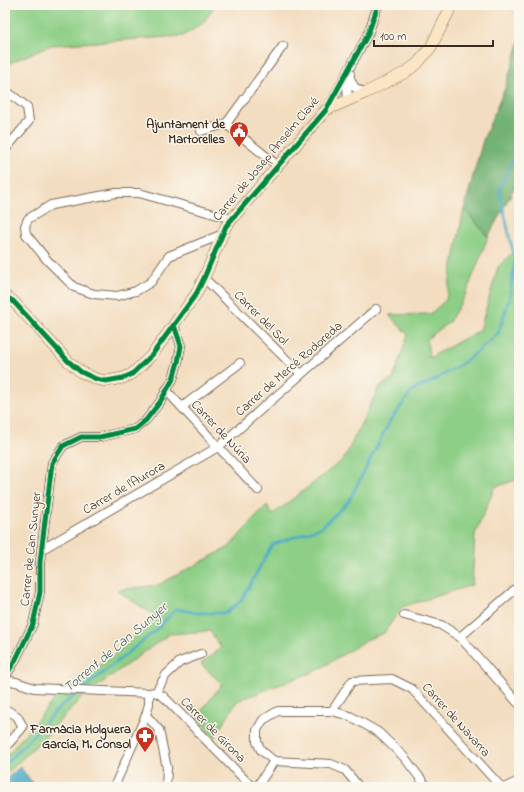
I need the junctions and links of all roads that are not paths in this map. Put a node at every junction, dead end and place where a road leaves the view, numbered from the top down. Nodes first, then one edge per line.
1 (378, 5) edge
2 (452, 5) edge
3 (283, 46) dead end
4 (353, 64) junction
5 (349, 76) junction
6 (340, 86) junction
7 (5, 90) edge
8 (365, 93) junction
9 (346, 102) junction
10 (326, 110) junction
11 (226, 124) junction
12 (201, 131) dead end
13 (5, 150) edge
14 (278, 166) junction
15 (232, 219) junction
16 (223, 234) junction
17 (204, 278) junction
18 (5, 296) edge
19 (376, 309) dead end
20 (174, 325) junction
21 (240, 363) dead end
22 (301, 374) junction
23 (166, 390) junction
24 (182, 407) junction
25 (218, 447) junction
26 (258, 490) dead end
27 (41, 550) junction
28 (519, 586) edge
29 (404, 615) dead end
30 (460, 637) junction
31 (201, 654) dead end
32 (5, 677) edge
33 (5, 680) edge
34 (152, 693) junction
35 (519, 704) edge
36 (5, 708) edge
37 (332, 712) junction
38 (146, 714) junction
39 (5, 748) edge
40 (274, 761) junction
41 (519, 781) edge
42 (165, 786) edge
43 (114, 787) edge
44 (252, 787) edge
45 (257, 787) edge
46 (359, 787) edge
47 (426, 787) edge
48 (501, 787) edge
49 (506, 787) edge

1 - 4 street, Carrer de Josep Anselm Clavé
2 - 8 street
3 - 11 street
4 - 5 street, Carrer de Josep Anselm Clavé
4 - 6 street, Carrer de Josep Anselm Clavé
5 - 8 street
5 - 9 street, Carrer de Josep Anselm Clavé
6 - 9 street
6 - 10 street, Carrer de Josep Anselm Clavé
7 - 13 street
8 - 9 street
9 - 10 street
10 - 14 street, Carrer de Josep Anselm Clavé
11 - 12 street
11 - 14 street
14 - 15 street, Carrer de Josep Anselm Clavé
15 - 16 street, Carrer de Josep Anselm Clavé
15 - 16 street
16 - 17 street, Carrer de Josep Anselm Clavé
17 - 20 street, Carrer de Josep Anselm Clavé
17 - 22 street, Carrer del Sol
18 - 20 street, Carrer de Josep Anselm Clavé
19 - 22 street, Carrer de Mercé Rodoreda
20 - 23 street, Carrer de Can Sunyer
21 - 24 street
22 - 25 street, Carrer de Mercé Rodoreda
23 - 24 street, Carrer de Núria
23 - 27 street, Carrer de Can Sunyer
24 - 25 street, Carrer de Núria
25 - 26 street, Carrer de Núria
25 - 27 street, Carrer de l'Aurora
27 - 32 street, Carrer de Can Sunyer
28 - 30 street
29 - 30 street
30 - 35 street
31 - 34 street
33 - 34 street
34 - 38 street
34 - 44 street, Carrer de Girona
36 - 39 street
37 - 40 street
37 - 47 street
37 - 48 street, Carrer de Navarra
38 - 42 street
38 - 43 street
40 - 45 street
40 - 46 street
41 - 49 street

